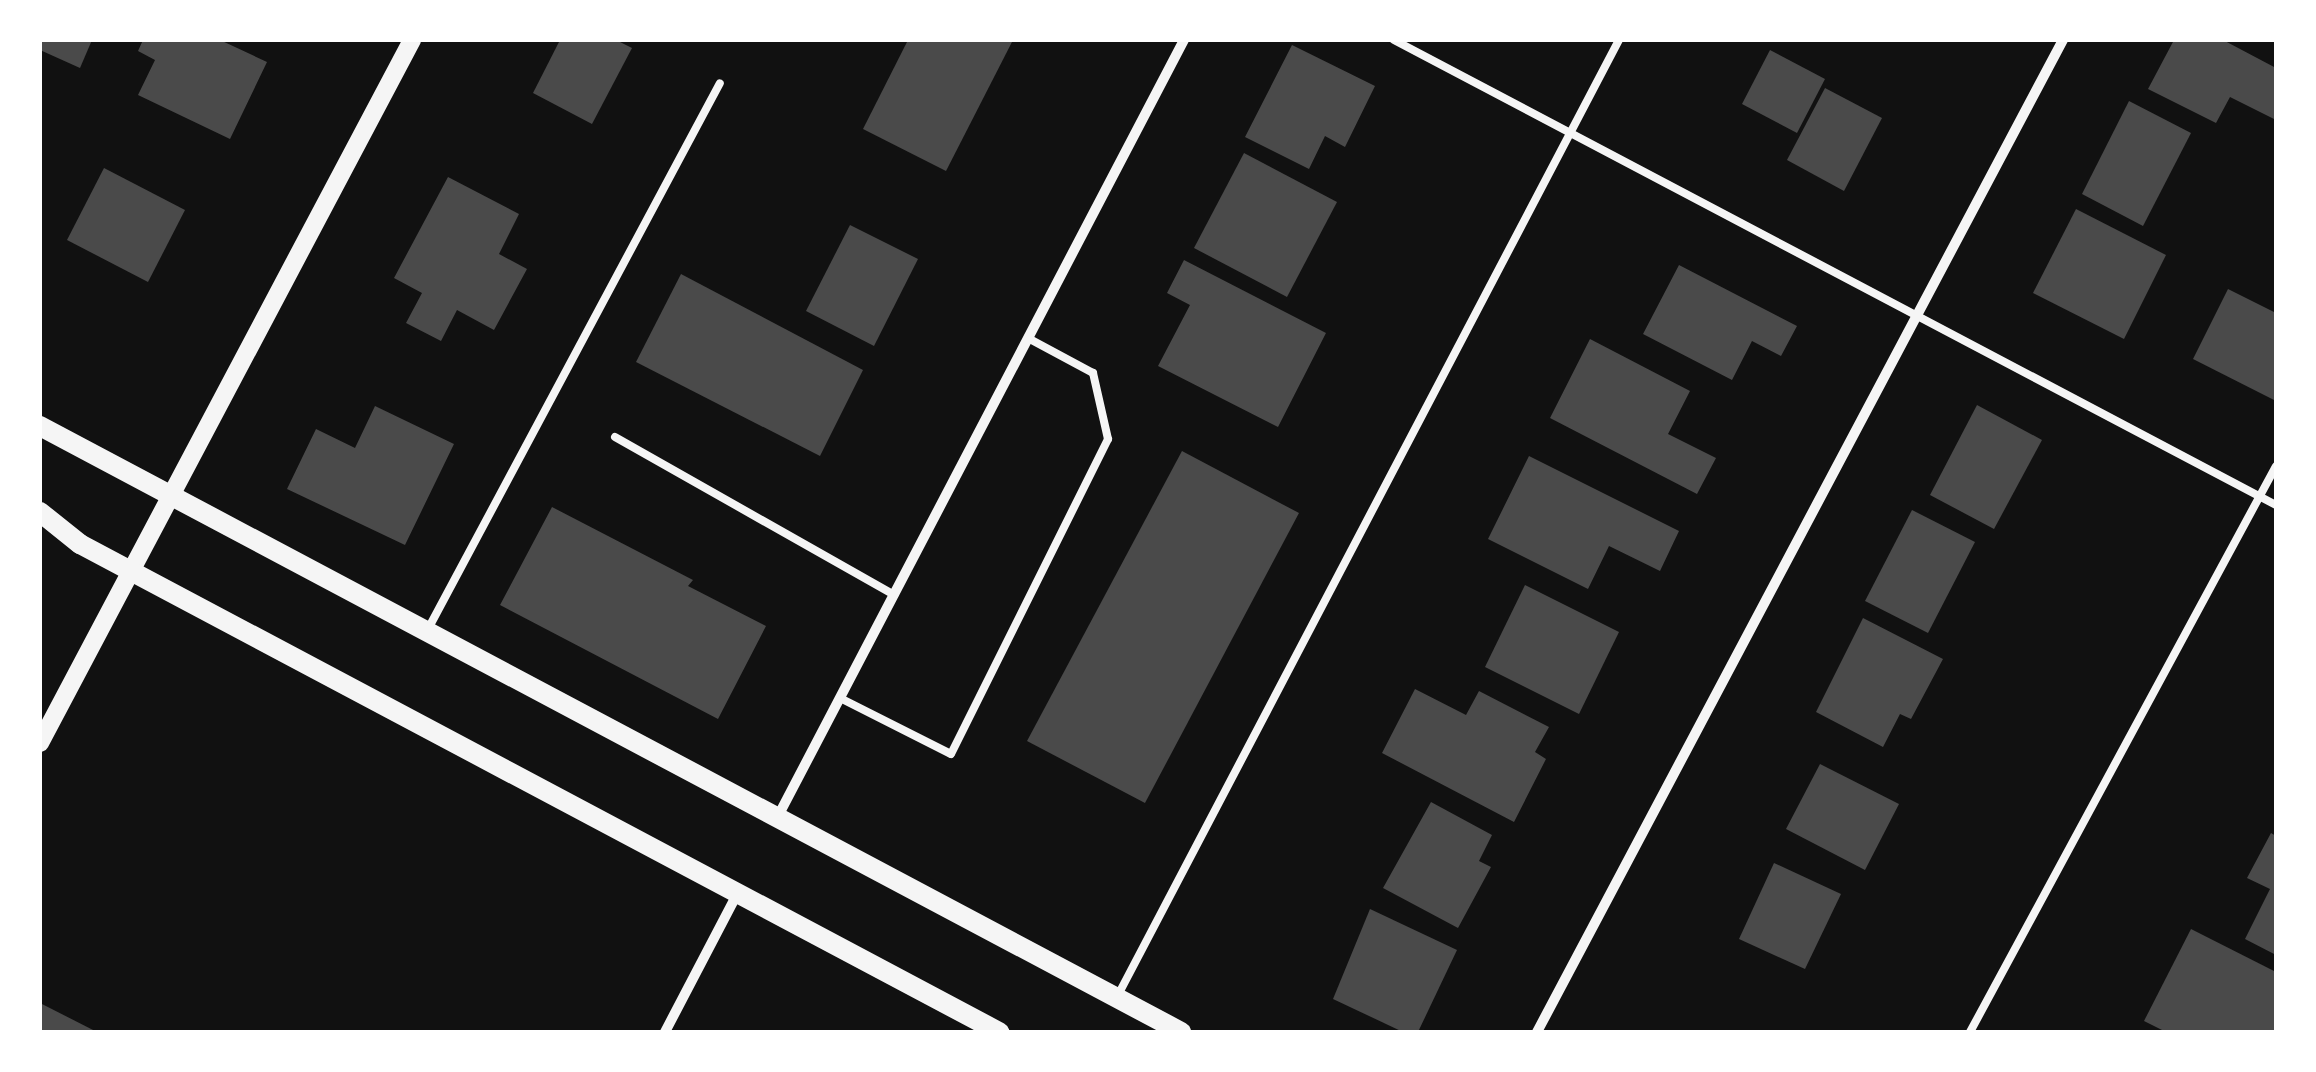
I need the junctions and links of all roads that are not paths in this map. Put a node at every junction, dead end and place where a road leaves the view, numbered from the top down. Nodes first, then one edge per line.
1 (412, 40) edge
2 (1184, 40) edge
3 (1394, 40) edge
4 (1618, 40) edge
5 (2063, 40) edge
6 (720, 83) dead end
7 (1570, 132) junction
8 (1918, 316) junction
9 (1028, 338) junction
10 (40, 426) edge
11 (615, 437) dead end
12 (2276, 466) edge
13 (2260, 496) junction
14 (169, 498) junction
15 (2276, 505) edge
16 (40, 512) edge
17 (130, 570) junction
18 (894, 595) junction
19 (425, 634) junction
20 (840, 698) junction
21 (40, 743) edge
22 (776, 821) junction
23 (737, 894) junction
24 (1116, 998) junction
25 (665, 1032) edge
26 (999, 1032) edge
27 (1181, 1032) edge
28 (1537, 1032) edge
29 (1970, 1032) edge

1 - 14 street
2 - 9 street
3 - 7 lane
4 - 7 lane
5 - 8 street
6 - 19 lane
7 - 8 lane
7 - 24 lane
8 - 13 lane
8 - 28 street
9 - 18 street
9 - 20 lane
10 - 14 main road
11 - 18 lane
12 - 13 lane
13 - 15 lane
13 - 29 lane
14 - 17 street
14 - 19 main road
16 - 17 main road
17 - 21 street
17 - 23 main road
18 - 20 street
19 - 22 main road
20 - 22 street
22 - 24 main road
23 - 25 street
23 - 26 main road
24 - 27 main road

